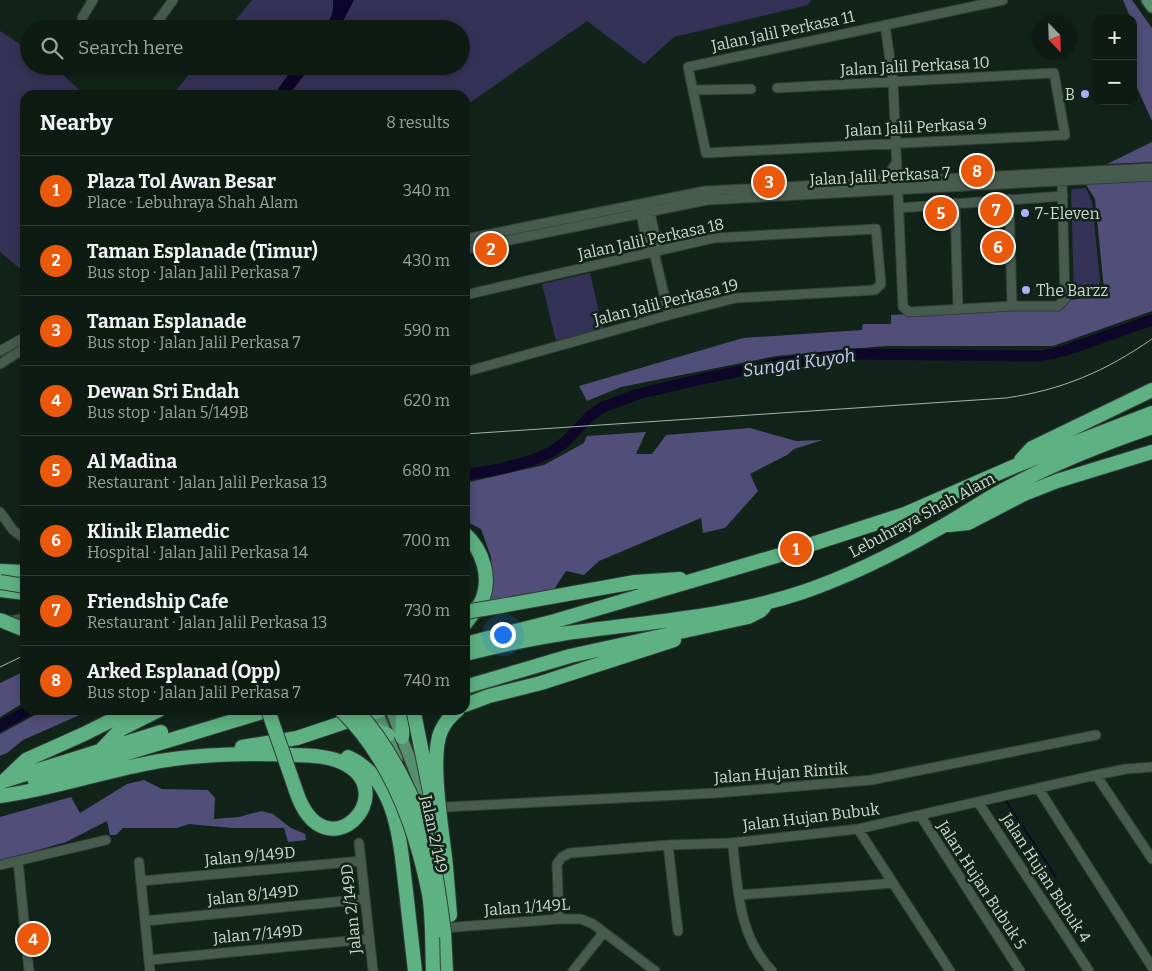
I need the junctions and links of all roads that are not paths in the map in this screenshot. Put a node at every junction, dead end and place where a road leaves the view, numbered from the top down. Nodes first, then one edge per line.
1 (93, 0) edge
2 (173, 0) edge
3 (1003, 0) edge
4 (1147, 0) edge
5 (1152, 7) edge
6 (83, 20) edge
7 (159, 20) edge
8 (885, 25) junction
9 (1054, 73) joint
10 (893, 82) junction
11 (777, 88) dead end
12 (751, 89) dead end
13 (693, 90) junction
14 (896, 143) junction
15 (897, 162) junction
16 (1152, 168) edge
17 (1152, 176) edge
18 (1062, 181) junction
19 (914, 185) junction
20 (898, 186) junction
21 (879, 188) junction
22 (1062, 196) junction
23 (1009, 199) junction
24 (955, 203) junction
25 (899, 205) junction
26 (645, 207) junction
27 (910, 207) junction
28 (876, 229) joint
29 (470, 238) edge
30 (470, 249) edge
31 (654, 252) junction
32 (470, 294) edge
33 (1012, 306) junction
34 (958, 309) junction
35 (668, 315) junction
36 (20, 340) edge
37 (0, 351) edge
38 (20, 351) edge
39 (0, 364) edge
40 (470, 371) edge
41 (1152, 390) edge
42 (1152, 413) edge
43 (1152, 427) edge
44 (1152, 452) edge
45 (1015, 466) junction
46 (0, 512) edge
47 (943, 526) junction
48 (20, 536) edge
49 (470, 540) edge
50 (0, 572) edge
51 (20, 573) edge
52 (709, 576) junction
53 (0, 582) edge
54 (20, 584) edge
55 (0, 590) edge
56 (20, 593) edge
57 (767, 602) junction
58 (470, 611) edge
59 (470, 617) edge
60 (20, 619) edge
61 (0, 621) edge
62 (698, 627) junction
63 (20, 628) edge
64 (470, 643) edge
65 (470, 653) edge
66 (470, 686) edge
67 (470, 703) edge
68 (122, 715) edge
69 (149, 715) edge
70 (219, 715) edge
71 (252, 715) edge
72 (271, 715) edge
73 (344, 715) edge
74 (360, 715) edge
75 (363, 715) edge
76 (381, 715) edge
77 (392, 715) edge
78 (404, 715) edge
79 (414, 715) edge
80 (452, 715) edge
81 (337, 724) junction
82 (1096, 735) dead end
83 (395, 736) junction
84 (101, 750) junction
85 (299, 755) junction
86 (161, 761) junction
87 (1152, 767) edge
88 (1096, 775) junction
89 (421, 787) junction
90 (1, 788) edge
91 (1038, 788) junction
92 (978, 802) junction
93 (465, 806) junction
94 (920, 815) junction
95 (858, 829) junction
96 (433, 833) junction
97 (106, 840) dead end
98 (359, 843) dead end
99 (730, 843) junction
100 (668, 845) junction
101 (1152, 859) edge
102 (18, 861) junction
103 (361, 861) junction
104 (139, 862) dead end
105 (0, 865) edge
106 (446, 866) junction
107 (141, 881) junction
108 (892, 882) junction
109 (739, 895) junction
110 (365, 899) junction
111 (559, 918) junction
112 (145, 922) junction
113 (444, 930) junction
114 (678, 931) dead end
115 (604, 932) junction
116 (369, 939) junction
117 (149, 960) junction
118 (1152, 967) edge
119 (652, 970) edge
120 (29, 971) edge
121 (150, 971) edge
122 (373, 971) edge
123 (415, 971) edge
124 (433, 971) edge
125 (447, 971) edge
126 (573, 971) edge
127 (772, 971) edge
128 (950, 971) edge
129 (1020, 971) edge
130 (1089, 971) edge

1 - 6 street
2 - 7 street
3 - 8 street, Jalan Jalil Perkasa 11
4 - 5 main road
8 - 10 street
8 - 13 street, Jalan Jalil Perkasa 11
9 - 10 street, Jalan Jalil Perkasa 10
9 - 14 street, Jalan Jalil Perkasa 9
10 - 11 street, Jalan Jalil Perkasa 10
10 - 14 street
12 - 13 street
13 - 14 street, Jalan Jalil Perkasa 9
14 - 15 street
15 - 19 street
15 - 20 street
15 - 21 street
16 - 19 street, Jalan Jalil Perkasa 7
17 - 18 street, Jalan Jalil Perkasa 7
18 - 19 street, Jalan Jalil Perkasa 7
18 - 22 street
19 - 20 street, Jalan Jalil Perkasa 7
19 - 27 street
20 - 21 street, Jalan Jalil Perkasa 7
20 - 25 street
21 - 25 street
21 - 26 street, Jalan Jalil Perkasa 7
22 - 23 street
22 - 33 street
23 - 24 street
23 - 33 street
24 - 27 street
24 - 34 street
25 - 27 street
25 - 34 street
26 - 29 street, Jalan Jalil Perkasa 7
26 - 30 street, Jalan Jalil Perkasa 7
26 - 31 street
28 - 31 street, Jalan Jalil Perkasa 18
28 - 35 street, Jalan Jalil Perkasa 19
31 - 32 street, Jalan Jalil Perkasa 18
31 - 35 street
33 - 34 street
35 - 40 street, Jalan Jalil Perkasa 19
36 - 37 street
38 - 39 street
41 - 45 highway
42 - 45 highway, Lebuhraya Shah Alam
43 - 47 highway, Lebuhraya Shah Alam
44 - 47 highway
45 - 52 highway, Lebuhraya Shah Alam
46 - 48 street
47 - 57 highway, Lebuhraya Shah Alam
49 - 59 highway
50 - 51 highway
52 - 58 highway, bridge
52 - 64 highway, Lebuhraya Shah Alam
53 - 54 highway, bridge
55 - 56 highway
57 - 62 highway
57 - 65 highway, Lebuhraya Shah Alam
60 - 61 street
61 - 63 highway, bridge
62 - 66 highway
62 - 67 highway
68 - 90 highway
69 - 84 highway
70 - 84 highway
71 - 90 highway
72 - 85 highway, bridge
73 - 124 highway, bridge
74 - 113 highway, bridge
75 - 81 highway
76 - 83 main road, Jalan 2/149
77 - 83 main road, Jalan 2/149
78 - 83 highway
79 - 106 highway, bridge
80 - 106 highway, bridge
81 - 83 highway
81 - 86 highway
82 - 93 street, Jalan Hujan Rintik
83 - 89 main road, Jalan 2/149
83 - 124 main road, Jalan 2/149
84 - 90 highway
85 - 86 highway
85 - 123 highway
86 - 90 highway
87 - 88 street, Jalan Hujan Bubuk
88 - 91 street, Jalan Hujan Bubuk
88 - 101 street
89 - 93 street, Jalan Hujan Rintik
89 - 96 main road, Jalan 2/149
91 - 92 street, Jalan Hujan Bubuk
91 - 118 street
92 - 94 street, Jalan Hujan Bubuk
92 - 130 street, Jalan Hujan Bubuk 4
93 - 96 street, Jalan Hujan Rintik
94 - 95 street, Jalan Hujan Bubuk
94 - 129 street, Jalan Hujan Bubuk 5
95 - 99 street, Jalan Hujan Bubuk
95 - 108 street
96 - 113 main road, Jalan 2/149
97 - 102 street
98 - 103 street, Jalan 2/149D
99 - 100 street, Jalan Hujan Bubuk
99 - 109 street
100 - 111 street, Jalan Hujan Bubuk
100 - 114 street
102 - 105 street
102 - 120 street
103 - 107 street, Jalan 9/149D
103 - 110 street, Jalan 2/149D
104 - 107 street
106 - 113 highway
107 - 112 street
108 - 109 street
108 - 128 street
109 - 127 street
110 - 112 street, Jalan 8/149D
110 - 116 street, Jalan 2/149D
111 - 113 street, Jalan 1/149L
111 - 115 street, Jalan 1/149L
112 - 117 street
113 - 125 highway
115 - 119 street, Jalan 1/149L
115 - 126 street
116 - 117 street, Jalan 7/149D
116 - 122 street, Jalan 2/149D
117 - 121 street

